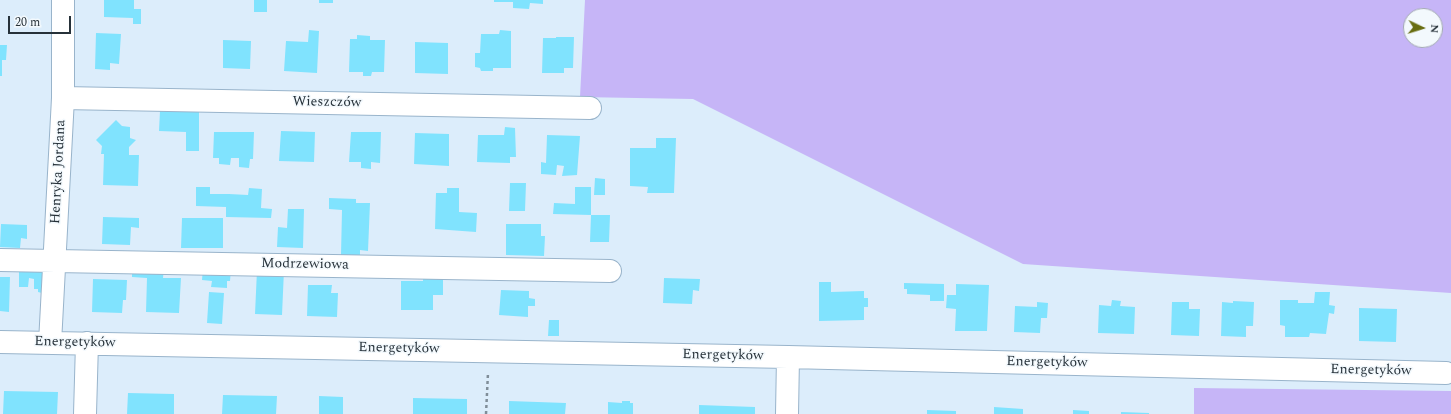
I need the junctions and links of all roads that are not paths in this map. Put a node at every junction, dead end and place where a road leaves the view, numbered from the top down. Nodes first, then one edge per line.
1 (63, 0) edge
2 (63, 98) junction
3 (590, 108) dead end
4 (0, 260) edge
5 (54, 261) junction
6 (610, 271) dead end
7 (0, 342) edge
8 (50, 343) junction
9 (87, 343) junction
10 (788, 357) junction
11 (1446, 373) dead end
12 (85, 414) edge
13 (787, 414) edge

1 - 2 street, Henryka Jordana
2 - 3 street, Wieszczów
2 - 5 street, Henryka Jordana
4 - 5 street, Modrzewiowa
5 - 6 street, Modrzewiowa
5 - 8 street, Henryka Jordana
7 - 8 street, Energetyków
8 - 9 street, Energetyków
9 - 10 street, Energetyków
9 - 12 street
10 - 11 street, Energetyków
10 - 13 street

